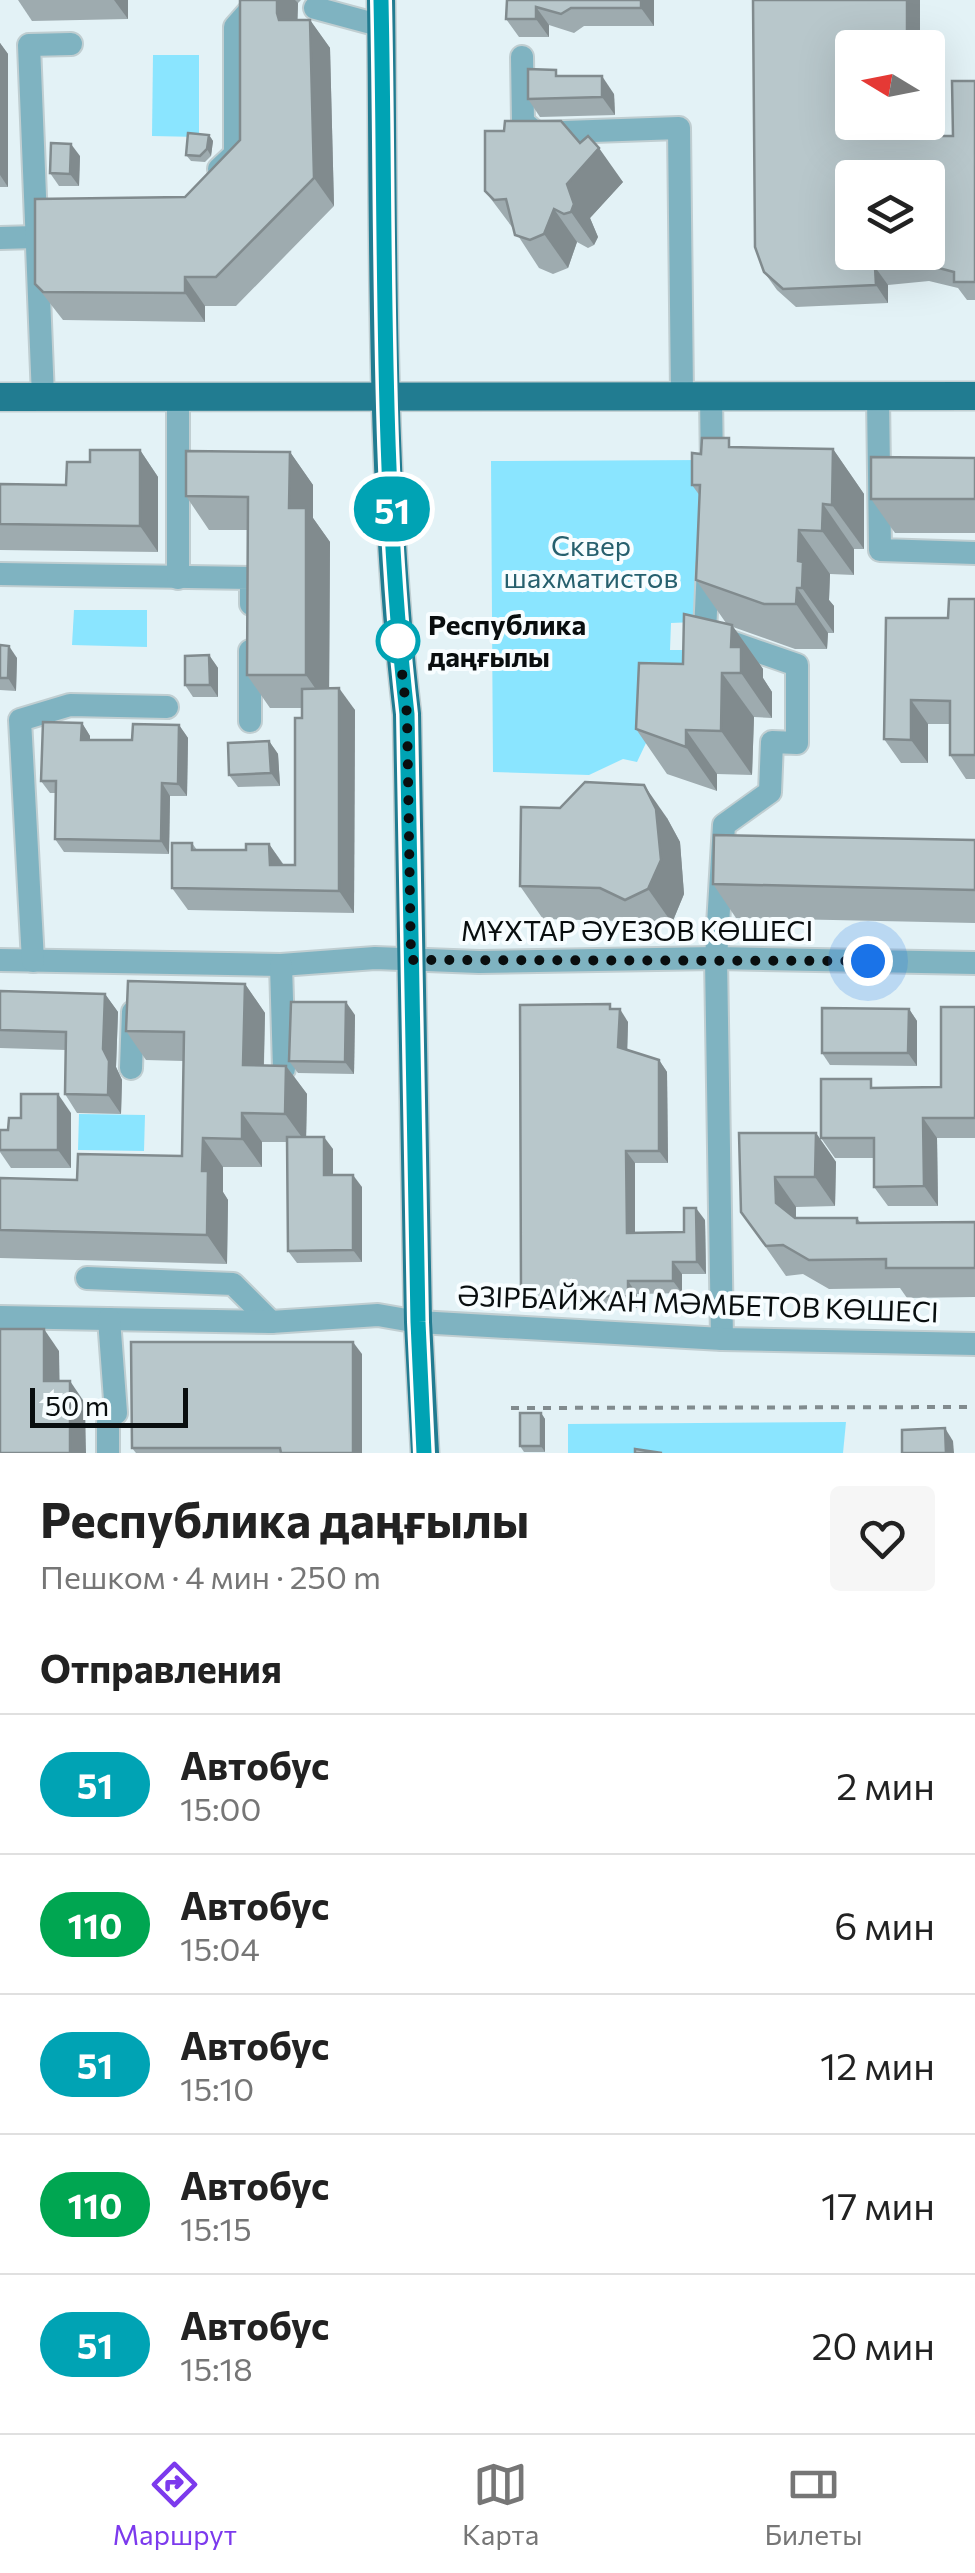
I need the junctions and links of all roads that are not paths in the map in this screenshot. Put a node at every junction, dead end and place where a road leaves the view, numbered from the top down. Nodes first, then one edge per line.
1 (315, 8) dead end
2 (250, 10) edge
3 (382, 13) edge
4 (71, 44) dead end
5 (522, 56) dead end
6 (207, 181) edge
7 (36, 237) junction
8 (0, 238) edge
9 (682, 394) junction
10 (712, 394) junction
11 (878, 396) junction
12 (975, 396) edge
13 (0, 397) edge
14 (43, 397) junction
15 (388, 397) junction
16 (178, 398) junction
17 (711, 495) edge
18 (710, 535) edge
19 (975, 552) edge
20 (0, 574) edge
21 (178, 578) junction
22 (166, 708) dead end
23 (250, 721) dead end
24 (716, 958) junction
25 (0, 960) edge
26 (411, 960) junction
27 (32, 961) junction
28 (135, 963) junction
29 (975, 963) edge
30 (281, 965) junction
31 (132, 1068) dead end
32 (284, 1069) edge
33 (87, 1278) dead end
34 (0, 1317) edge
35 (109, 1319) junction
36 (271, 1322) junction
37 (418, 1322) junction
38 (722, 1339) junction
39 (975, 1344) edge
40 (108, 1453) edge
41 (424, 1453) edge

1 - 3 street
2 - 6 street
3 - 15 main road
4 - 7 street
5 - 9 street
7 - 8 street
7 - 14 street
9 - 10 main road
9 - 15 main road
10 - 11 main road
10 - 17 street
11 - 12 main road
11 - 19 street
13 - 14 main road
14 - 16 main road
15 - 16 main road
15 - 26 main road
16 - 21 street
18 - 24 street
20 - 21 street
21 - 23 street
22 - 27 street
24 - 26 street, МҰХТАР ӘУЕЗОВ КӨШЕСІ
24 - 29 street, МҰХТАР ӘУЕЗОВ КӨШЕСІ
24 - 38 street
25 - 27 street, МҰХТАР ӘУЕЗОВ КӨШЕСІ
26 - 30 street, МҰХТАР ӘУЕЗОВ КӨШЕСІ
26 - 37 main road
27 - 28 street, МҰХТАР ӘУЕЗОВ КӨШЕСІ
28 - 30 street, МҰХТАР ӘУЕЗОВ КӨШЕСІ
28 - 31 street
30 - 32 street
33 - 36 street
34 - 35 street, ӘЗІРБАЙЖАН МӘМБЕТОВ КӨШЕСІ
35 - 36 street, ӘЗІРБАЙЖАН МӘМБЕТОВ КӨШЕСІ
35 - 40 street
36 - 37 street, ӘЗІРБАЙЖАН МӘМБЕТОВ КӨШЕСІ
37 - 38 street, ӘЗІРБАЙЖАН МӘМБЕТОВ КӨШЕСІ
37 - 41 main road
38 - 39 street, ӘЗІРБАЙЖАН МӘМБЕТОВ КӨШЕСІ

